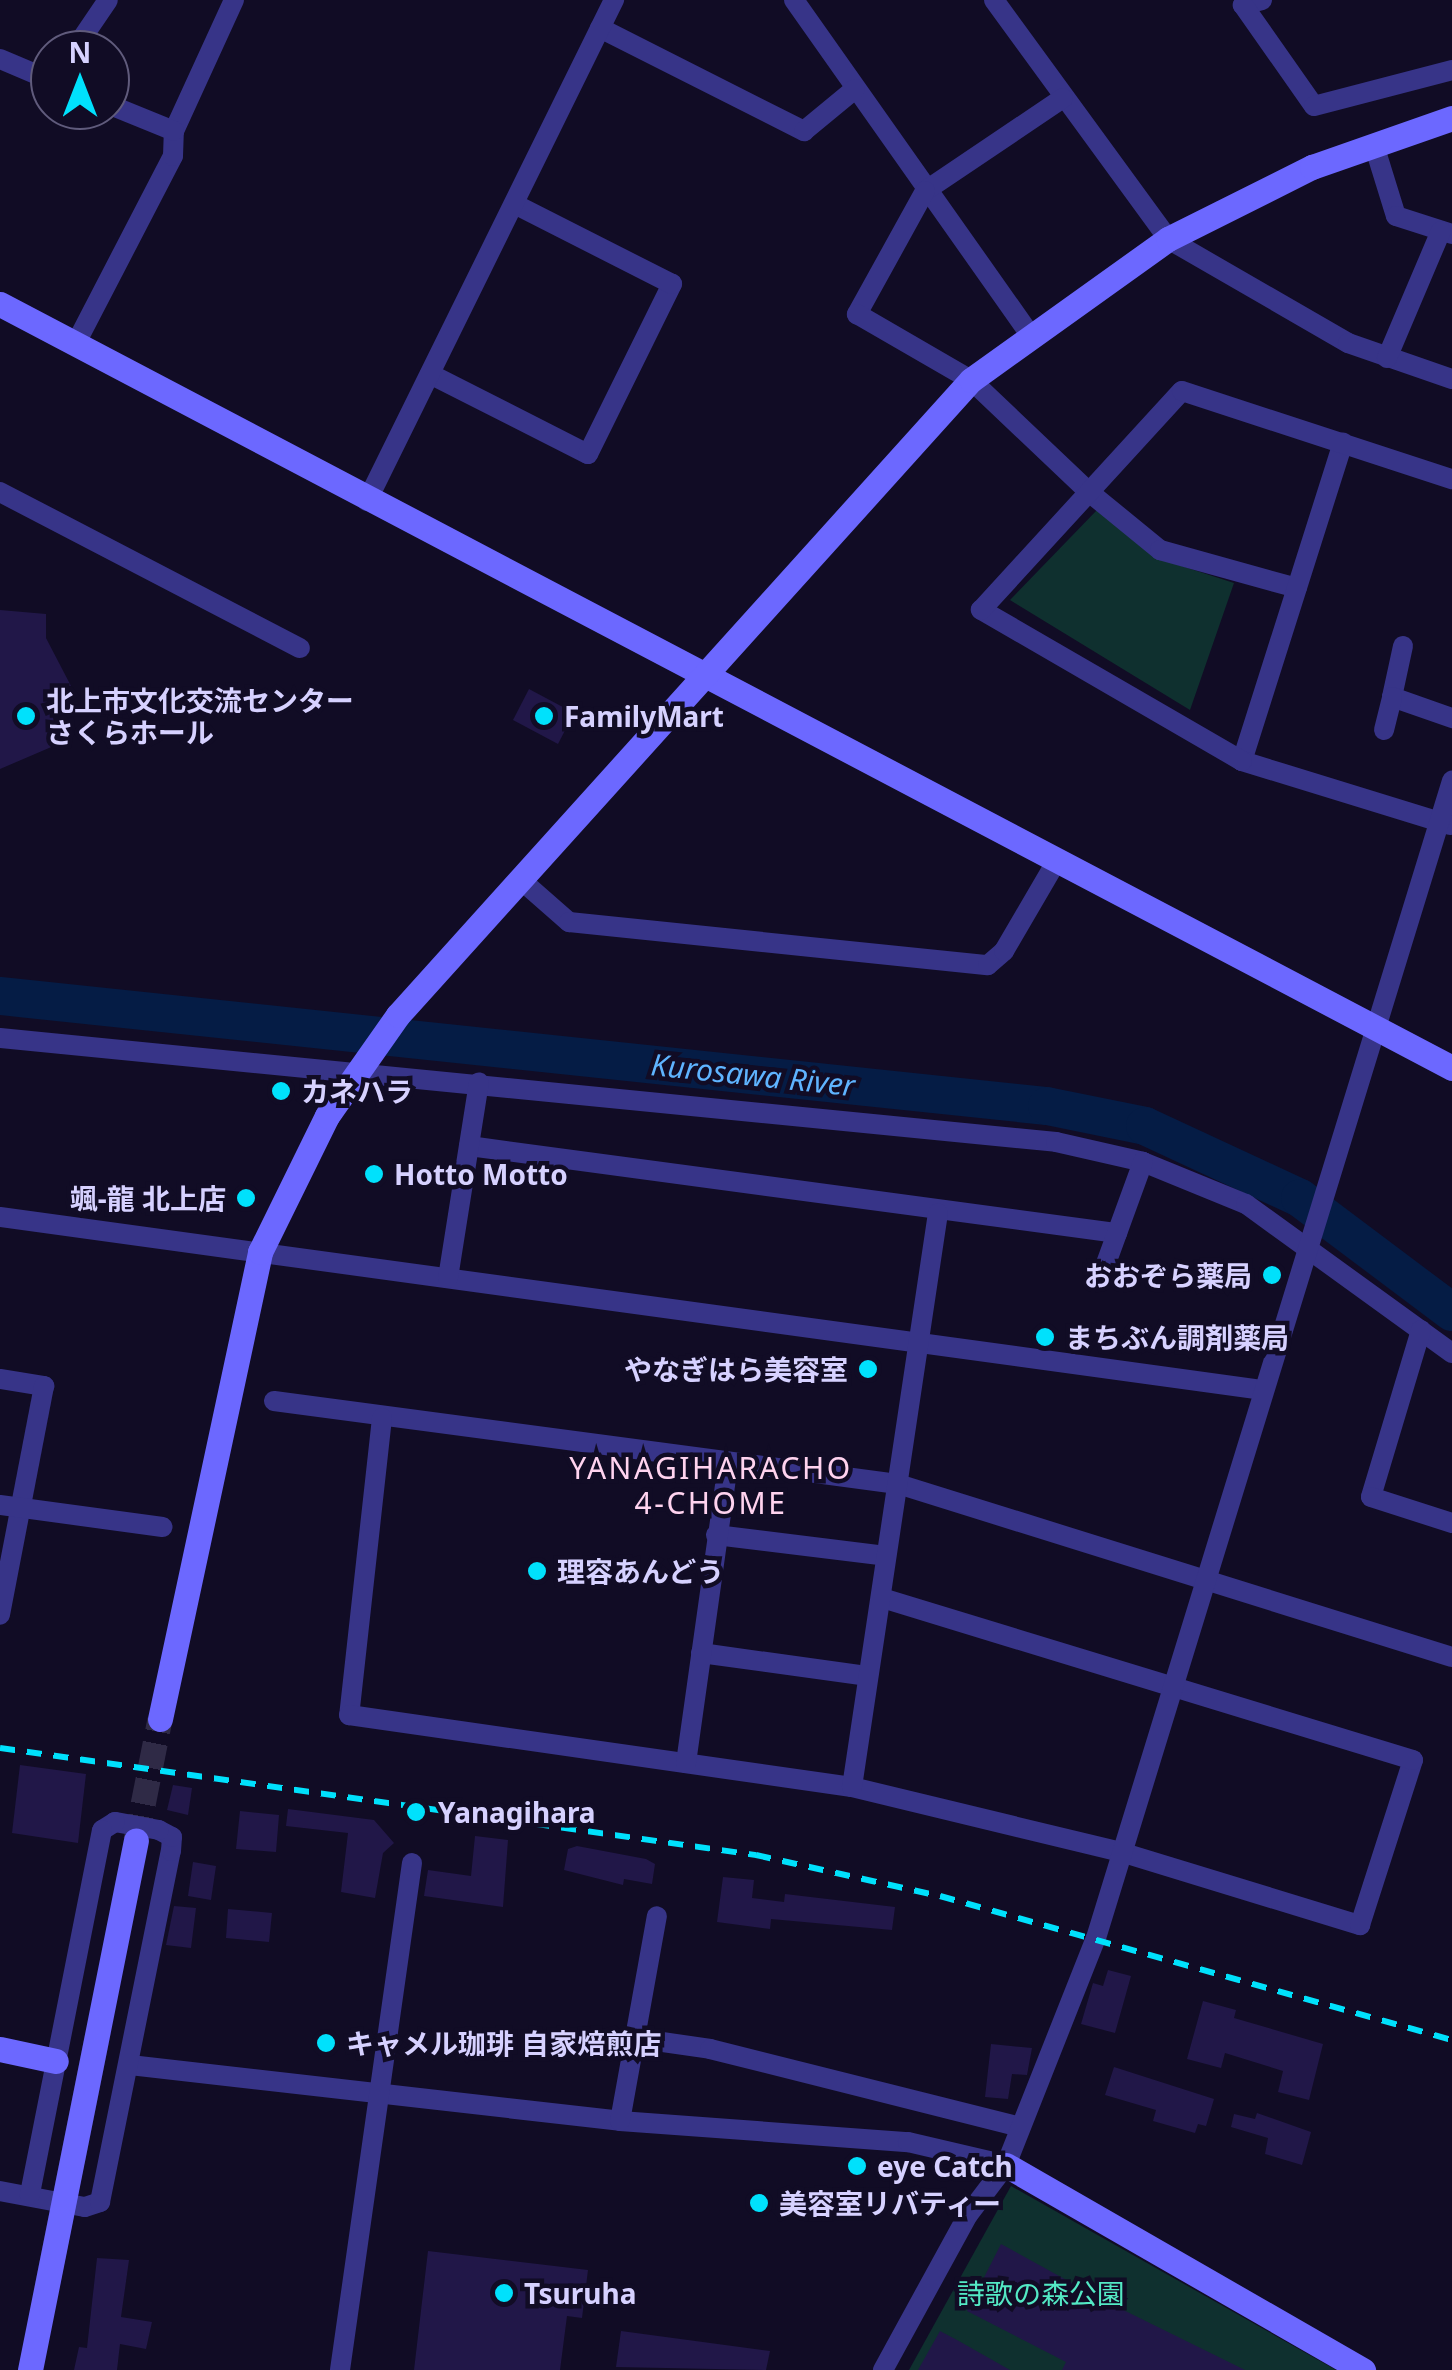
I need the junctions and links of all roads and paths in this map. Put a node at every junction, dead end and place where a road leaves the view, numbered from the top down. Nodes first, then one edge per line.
1 (108, 0) edge
2 (234, 0) edge
3 (614, 0) edge
4 (794, 0) edge
5 (994, 0) edge
6 (1262, 0) edge
7 (600, 28) junction
8 (88, 30) edge
9 (0, 59) edge
10 (1452, 70) edge
11 (30, 72) edge
12 (855, 89) junction
13 (1063, 98) junction
14 (130, 112) edge
15 (1452, 118) edge
16 (174, 131) junction
17 (1374, 145) junction
18 (925, 190) junction
19 (514, 204) junction
20 (1446, 233) edge
21 (1168, 239) junction
22 (0, 304) edge
23 (1032, 336) junction
24 (75, 344) junction
25 (1387, 358) junction
26 (430, 374) junction
27 (1452, 379) edge
28 (972, 380) junction
29 (1343, 444) junction
30 (1452, 479) edge
31 (0, 492) edge
32 (1089, 492) junction
33 (367, 501) junction
34 (1297, 588) junction
35 (1403, 646) dead end
36 (300, 648) dead end
37 (707, 676) junction
38 (1392, 698) junction
39 (1452, 718) edge
40 (1384, 730) dead end
41 (1242, 761) junction
42 (1452, 781) edge
43 (1446, 824) edge
44 (1056, 862) junction
45 (521, 880) junction
46 (1377, 1028) junction
47 (0, 1038) edge
48 (359, 1067) junction
49 (1452, 1068) edge
50 (479, 1082) junction
51 (469, 1146) junction
52 (1143, 1162) junction
53 (938, 1212) junction
54 (0, 1217) edge
55 (1117, 1233) junction
56 (1310, 1241) junction
57 (260, 1252) junction
58 (1104, 1270) dead end
59 (448, 1278) junction
60 (1422, 1330) junction
61 (918, 1345) junction
62 (1452, 1354) edge
63 (0, 1378) edge
64 (1263, 1390) junction
65 (274, 1402) dead end
66 (382, 1418) junction
67 (728, 1465) junction
68 (898, 1484) junction
69 (10, 1506) edge
70 (1452, 1523) edge
71 (163, 1528) dead end
72 (716, 1535) junction
73 (886, 1556) junction
74 (1207, 1577) junction
75 (882, 1598) junction
76 (0, 1615) edge
77 (701, 1652) junction
78 (1451, 1654) edge
79 (866, 1676) junction
80 (1174, 1689) junction
81 (160, 1720) tunnel mouth
82 (686, 1763) junction
83 (852, 1787) junction
84 (136, 1840) tunnel mouth
85 (1124, 1853) junction
86 (412, 1863) dead end
87 (657, 1916) dead end
88 (635, 2038) junction
89 (0, 2050) edge
90 (56, 2061) junction
91 (130, 2066) junction
92 (376, 2092) junction
93 (620, 2120) junction
94 (1020, 2127) junction
95 (1006, 2165) junction
96 (0, 2191) edge
97 (30, 2195) junction
98 (64, 2204) junction
99 (30, 2370) edge
100 (340, 2370) edge
101 (883, 2370) edge
102 (1363, 2370) edge

1 - 8 street
2 - 16 street
3 - 7 street
4 - 12 street
5 - 13 street
6 - 10 street
7 - 12 street
7 - 19 street
9 - 11 street
12 - 18 street
13 - 18 street
13 - 21 street
14 - 16 street
15 - 17 street
16 - 24 street
17 - 20 street
17 - 21 street
18 - 23 street
18 - 28 street
19 - 26 street
19 - 26 street
20 - 25 street
21 - 23 street
21 - 25 street
22 - 24 street
23 - 28 street
24 - 33 street
25 - 27 street
26 - 33 street
28 - 32 street
28 - 37 street
29 - 30 street
29 - 32 street
29 - 34 street
31 - 36 street
32 - 34 street
32 - 41 street
33 - 37 street
34 - 41 street
35 - 38 street
37 - 44 street
37 - 45 street
38 - 39 street
38 - 40 street
41 - 43 street
42 - 43 street
43 - 46 street
44 - 45 street
44 - 46 street
45 - 48 street
46 - 49 street
46 - 56 street
47 - 48 street
48 - 50 street
48 - 57 street
50 - 51 street
50 - 52 street
51 - 53 street
51 - 59 street
52 - 55 street
52 - 56 street
53 - 55 street
53 - 61 street
54 - 57 street
55 - 58 street
56 - 60 street
56 - 64 street
57 - 59 street
57 - 81 street
59 - 61 street
60 - 62 street
60 - 70 street
61 - 64 street
61 - 68 street
63 - 69 street
64 - 74 street
65 - 66 street
66 - 67 street
66 - 82 street
67 - 68 street
67 - 72 street
68 - 73 street
68 - 74 street
69 - 71 street
69 - 76 street
72 - 73 street
72 - 77 street
73 - 75 street
74 - 78 street
74 - 80 street
75 - 79 street
75 - 80 street
77 - 79 street
77 - 82 street
79 - 83 street
80 - 85 street
80 - 85 street
82 - 83 street
83 - 85 street
84 - 98 street
85 - 94 street
86 - 92 street
87 - 88 street
88 - 93 street
88 - 94 street
89 - 90 street
90 - 91 street
90 - 97 street
91 - 92 street
91 - 98 street
92 - 93 street
92 - 100 street
93 - 95 street
94 - 95 street
95 - 101 street
95 - 102 street
96 - 97 street
97 - 98 street
98 - 99 street

